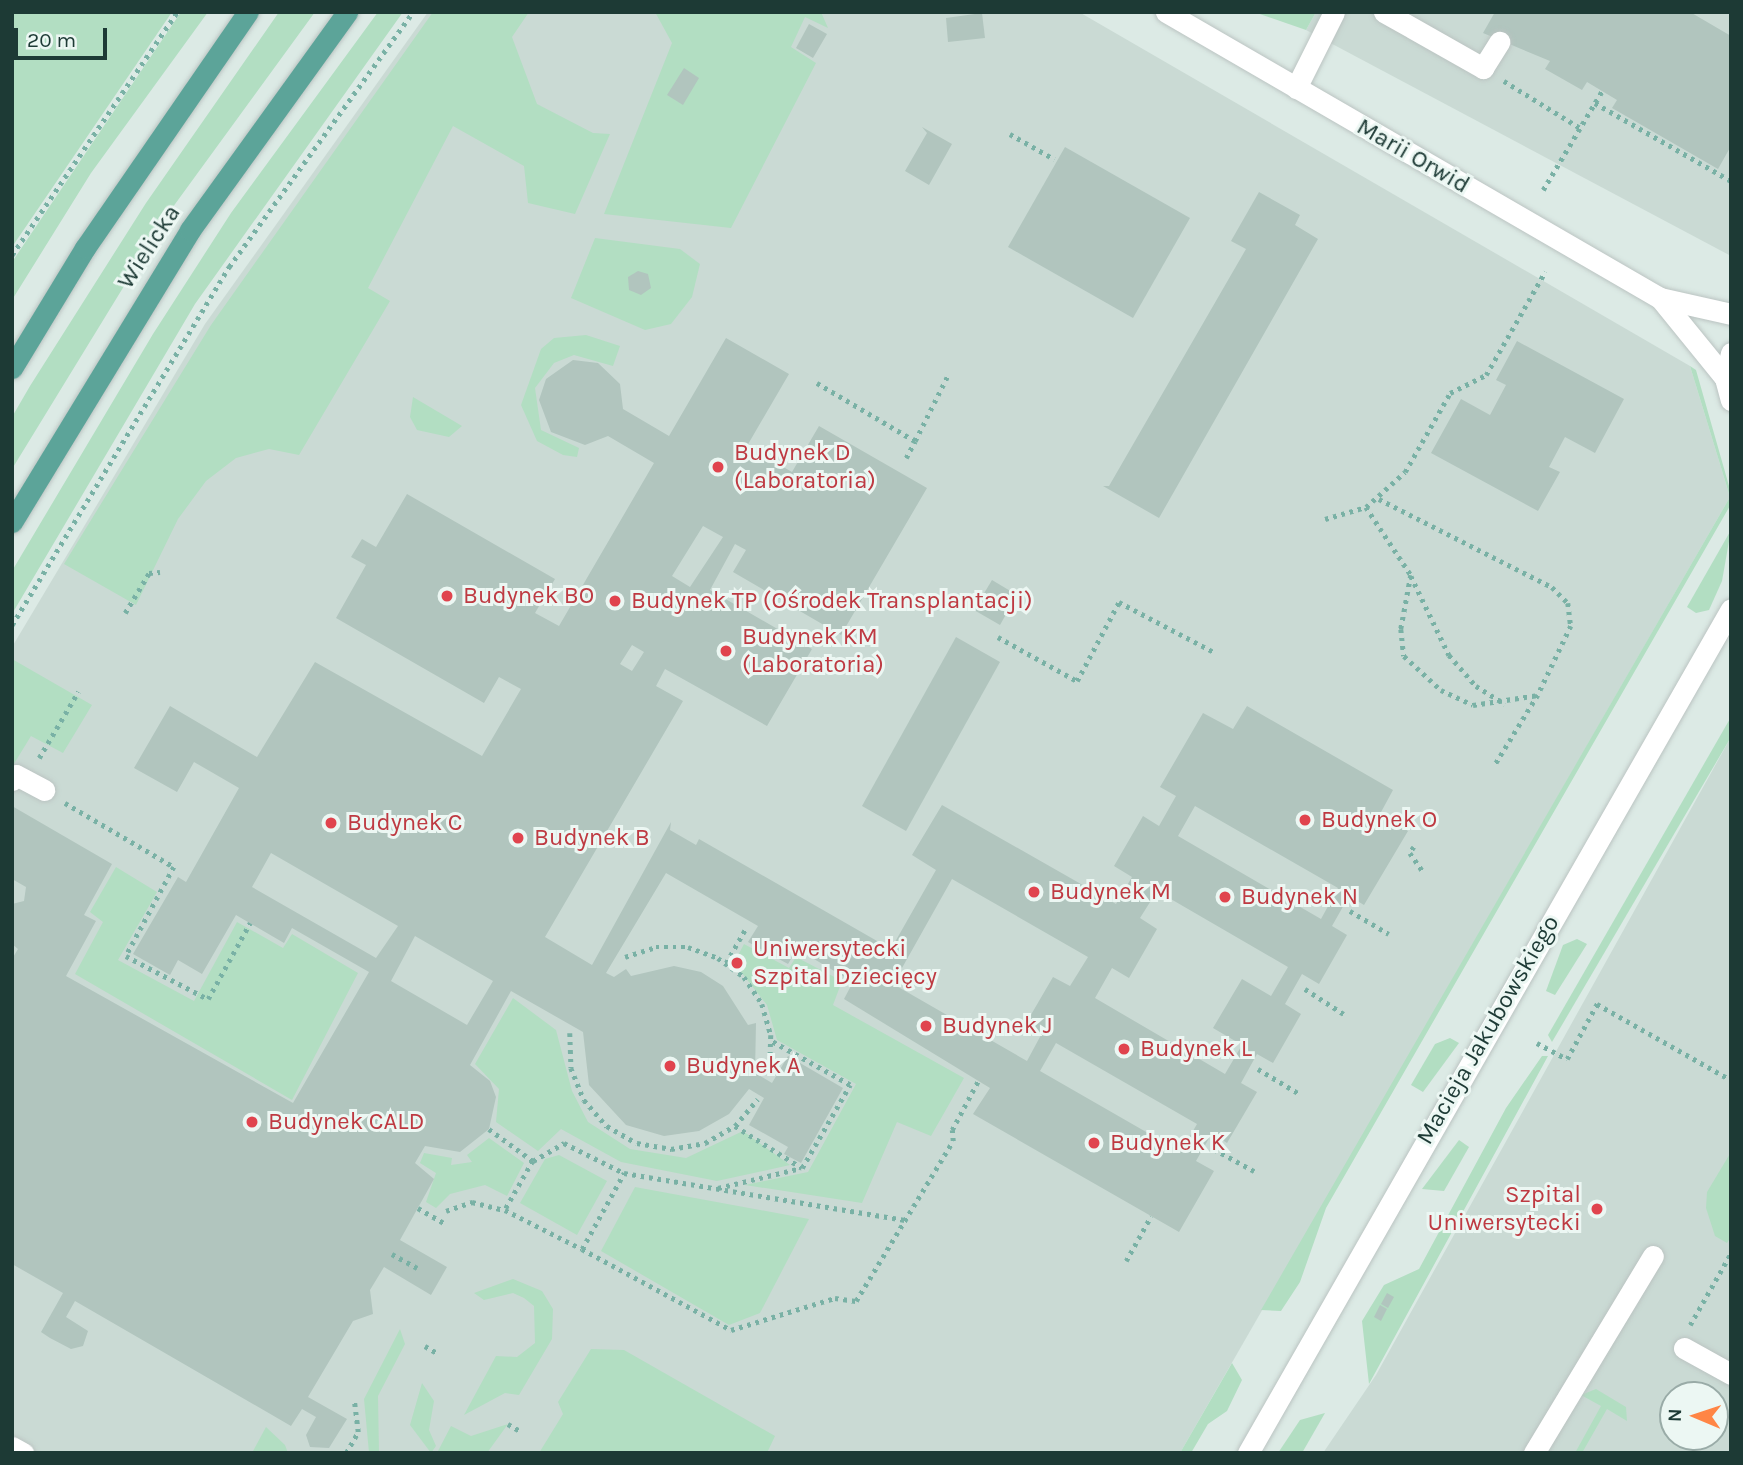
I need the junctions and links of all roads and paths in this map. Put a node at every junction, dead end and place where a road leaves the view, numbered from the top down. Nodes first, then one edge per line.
1 (177, 12) edge
2 (248, 12) edge
3 (347, 12) edge
4 (413, 12) edge
5 (1166, 12) edge
6 (1384, 12) edge
7 (1339, 17) edge
8 (1499, 42) dead end
9 (1483, 68) junction
10 (1296, 88) junction
11 (1602, 91) dead end
12 (1595, 103) junction
13 (1580, 128) junction
14 (1010, 134) dead end
15 (1054, 159) dead end
16 (1731, 181) edge
17 (1543, 190) dead end
18 (12, 255) edge
19 (1545, 272) dead end
20 (1660, 298) junction
21 (1731, 314) edge
22 (1731, 353) edge
23 (12, 368) edge
24 (947, 375) dead end
25 (1725, 378) junction
26 (817, 383) dead end
27 (1731, 400) edge
28 (915, 441) junction
29 (906, 458) dead end
30 (1379, 499) junction
31 (1367, 507) junction
32 (1325, 519) dead end
33 (12, 522) edge
34 (160, 572) dead end
35 (1411, 575) junction
36 (1731, 608) edge
37 (125, 613) dead end
38 (12, 625) edge
39 (998, 636) dead end
40 (1214, 652) dead end
41 (78, 692) dead end
42 (1538, 695) junction
43 (1506, 705) junction
44 (1495, 765) dead end
45 (27, 783) edge
46 (1414, 847) dead end
47 (1423, 873) dead end
48 (1350, 911) dead end
49 (250, 923) dead end
50 (746, 928) dead end
51 (1389, 934) dead end
52 (625, 957) dead end
53 (726, 963) junction
54 (1305, 989) dead end
55 (1344, 1014) dead end
56 (570, 1033) dead end
57 (771, 1041) junction
58 (1536, 1043) dead end
59 (770, 1067) dead end
60 (1258, 1069) dead end
61 (1731, 1080) edge
62 (978, 1081) dead end
63 (1298, 1093) dead end
64 (758, 1099) dead end
65 (735, 1126) junction
66 (489, 1129) dead end
67 (1214, 1149) dead end
68 (533, 1161) junction
69 (802, 1168) junction
70 (1254, 1171) dead end
71 (624, 1173) junction
72 (715, 1188) junction
73 (418, 1208) dead end
74 (505, 1210) junction
75 (446, 1212) dead end
76 (1151, 1216) dead end
77 (906, 1220) junction
78 (444, 1223) dead end
79 (582, 1249) junction
80 (1731, 1253) edge
81 (393, 1254) dead end
82 (1653, 1256) dead end
83 (1126, 1261) dead end
84 (417, 1268) dead end
85 (425, 1346) dead end
86 (1684, 1348) joint
87 (437, 1353) dead end
88 (1731, 1374) edge
89 (354, 1401) dead end
90 (508, 1424) dead end
91 (522, 1432) dead end
92 (12, 1447) edge
93 (23, 1453) edge
94 (346, 1453) edge
95 (1248, 1453) edge
96 (1534, 1453) edge

1 - 18 path
2 - 23 main road
3 - 33 main road, Wielicka
4 - 38 path
5 - 10 street, Marii Orwid
6 - 9 street
7 - 10 street
8 - 9 street
9 - 13 path
10 - 20 street, Marii Orwid
11 - 12 path
12 - 13 path
12 - 16 path
13 - 17 path
14 - 15 path
19 - 30 path
20 - 21 street, Marii Orwid
20 - 25 street, Marii Orwid
22 - 25 street
24 - 28 path
25 - 27 street
26 - 28 path
28 - 29 path
30 - 31 path
30 - 42 path
31 - 32 path
31 - 35 path
34 - 37 path
35 - 43 path
35 - 43 path
36 - 95 street, Macieja Jakubowskiego
39 - 40 path
41 - 45 path
42 - 43 path
42 - 44 path
45 - 49 path
46 - 47 path
48 - 51 path
50 - 53 path
52 - 53 path
53 - 57 path
54 - 55 path
56 - 65 path
57 - 59 path
57 - 69 path
58 - 61 path
60 - 63 path
62 - 77 path
64 - 65 path
65 - 69 path
66 - 68 path
67 - 70 path
68 - 71 path
68 - 74 path
69 - 72 path
71 - 72 path
71 - 79 path
72 - 77 path
73 - 78 path
74 - 75 path
74 - 79 path
76 - 83 path
77 - 79 path
80 - 86 path
81 - 84 path
82 - 96 street
85 - 87 path
86 - 88 street
89 - 94 path
90 - 91 path
92 - 93 street

